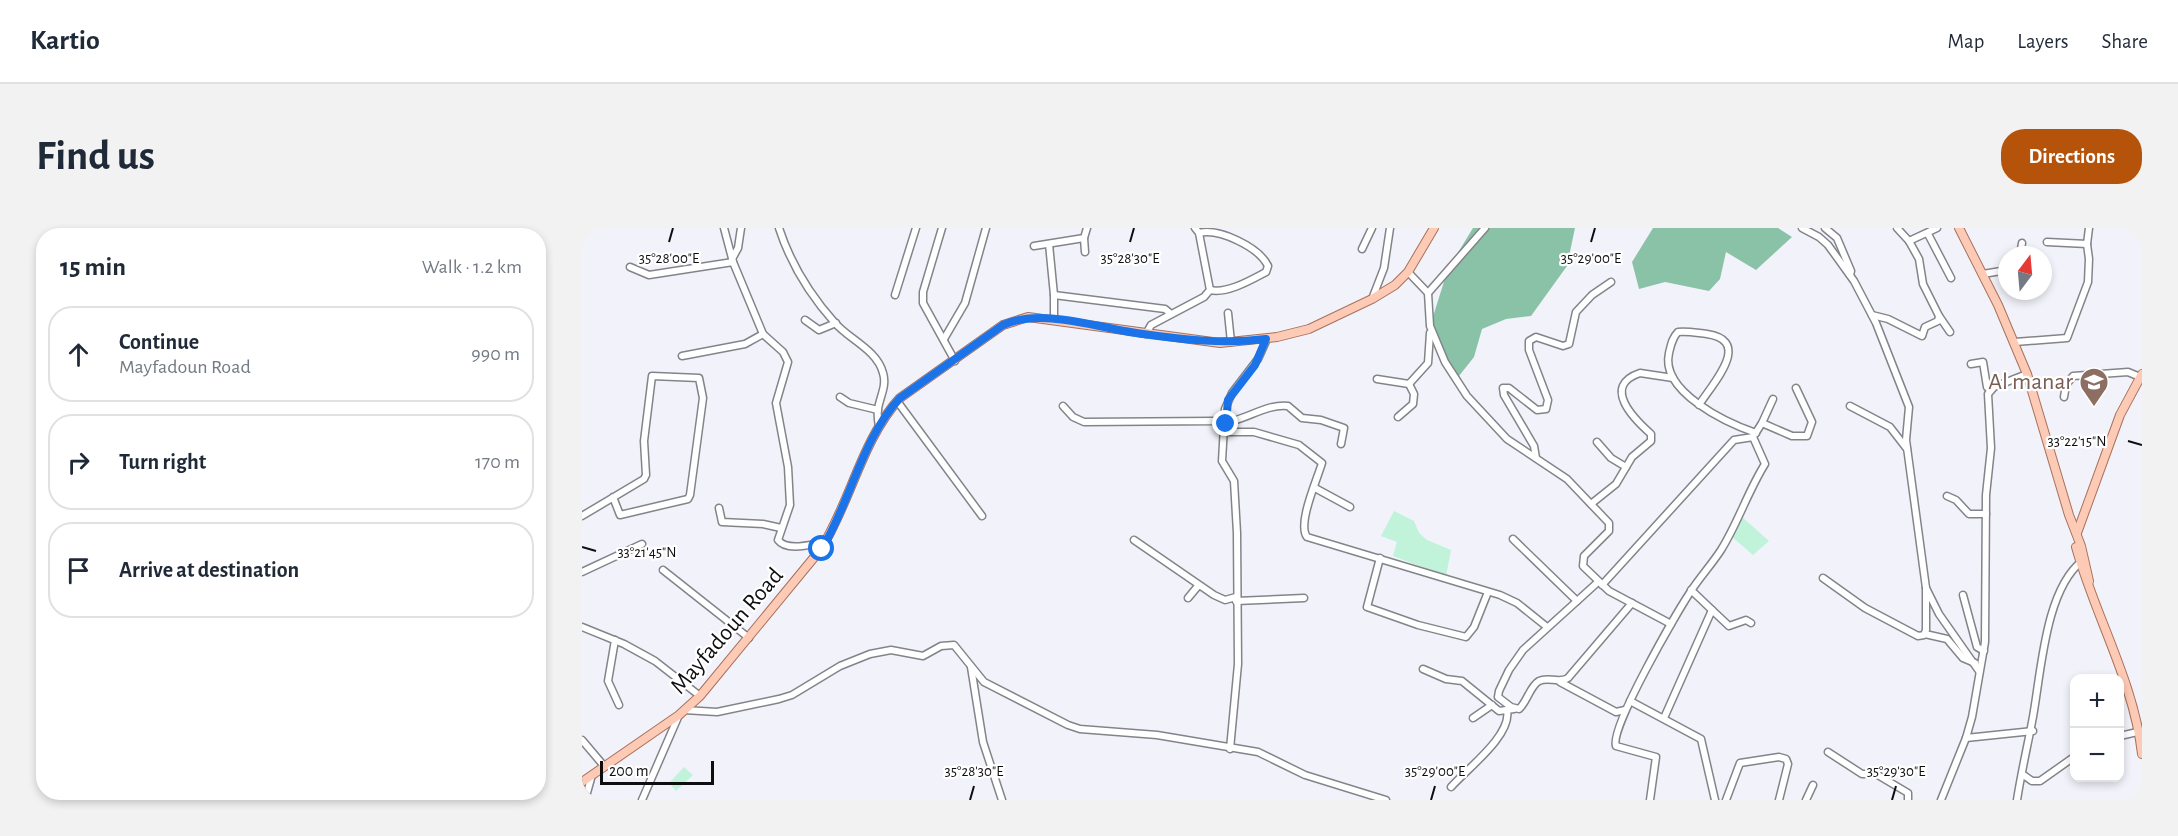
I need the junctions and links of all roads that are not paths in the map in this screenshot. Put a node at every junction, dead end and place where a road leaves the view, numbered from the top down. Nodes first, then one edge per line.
1 (724, 228) edge
2 (741, 228) edge
3 (779, 228) edge
4 (916, 228) edge
5 (942, 228) edge
6 (986, 228) edge
7 (1087, 228) edge
8 (1372, 228) edge
9 (1390, 228) edge
10 (1434, 228) edge
11 (1485, 228) edge
12 (1802, 228) edge
13 (1825, 228) edge
14 (1898, 228) edge
15 (1937, 228) edge
16 (1959, 228) edge
17 (2089, 228) edge
18 (1197, 231) edge
19 (1928, 234) junction
20 (1084, 238) junction
21 (1909, 241) junction
22 (2047, 242) dead end
23 (2022, 243) dead end
24 (1049, 244) junction
25 (2087, 244) junction
26 (1034, 246) dead end
27 (2022, 246) edge
28 (1362, 249) dead end
29 (1085, 252) dead end
30 (733, 260) junction
31 (630, 267) dead end
32 (1408, 272) junction
33 (1998, 272) edge
34 (1983, 274) junction
35 (1850, 275) junction
36 (1952, 278) dead end
37 (1611, 282) dead end
38 (1210, 290) junction
39 (1428, 293) junction
40 (895, 295) dead end
41 (1054, 295) junction
42 (1372, 299) junction
43 (1228, 313) dead end
44 (1171, 314) junction
45 (1872, 315) junction
46 (1939, 316) junction
47 (1054, 319) junction
48 (805, 320) dead end
49 (836, 323) junction
50 (1430, 326) junction
51 (1950, 332) dead end
52 (763, 334) junction
53 (1145, 335) junction
54 (944, 339) junction
55 (1266, 339) junction
56 (1232, 342) junction
57 (2015, 342) junction
58 (682, 356) dead end
59 (955, 361) junction
60 (1971, 364) dead end
61 (2027, 374) junction
62 (2141, 376) edge
63 (1673, 378) junction
64 (1377, 380) dead end
65 (1409, 384) junction
66 (1796, 388) dead end
67 (1990, 390) junction
68 (840, 397) dead end
69 (2064, 397) dead end
70 (1773, 399) dead end
71 (897, 401) junction
72 (1699, 405) junction
73 (1063, 406) dead end
74 (1850, 406) dead end
75 (878, 410) junction
76 (1398, 417) dead end
77 (1762, 423) junction
78 (1226, 424) junction
79 (879, 428) junction
80 (1226, 432) junction
81 (1754, 435) junction
82 (1597, 442) dead end
83 (1341, 444) dead end
84 (1908, 450) junction
85 (1536, 458) junction
86 (1626, 467) junction
87 (1315, 488) junction
88 (1947, 496) dead end
89 (613, 497) junction
90 (1592, 504) junction
91 (1350, 507) dead end
92 (718, 508) dead end
93 (1986, 514) junction
94 (582, 516) edge
95 (982, 516) dead end
96 (781, 528) junction
97 (2076, 537) junction
98 (1513, 538) dead end
99 (1134, 540) dead end
100 (826, 542) junction
101 (642, 544) dead end
102 (1380, 558) junction
103 (2083, 560) junction
104 (663, 570) dead end
105 (582, 572) edge
106 (1823, 578) dead end
107 (1600, 584) junction
108 (1198, 586) junction
109 (1926, 588) junction
110 (1691, 590) junction
111 (1488, 592) junction
112 (1963, 595) dead end
113 (1188, 598) dead end
114 (1304, 598) dead end
115 (1236, 599) junction
116 (1577, 601) junction
117 (1632, 603) junction
118 (1712, 610) junction
119 (1751, 623) dead end
120 (1671, 624) junction
121 (582, 627) edge
122 (1547, 627) junction
123 (1925, 634) junction
124 (749, 638) junction
125 (615, 640) junction
126 (1984, 651) junction
127 (1975, 663) junction
128 (971, 667) junction
129 (1423, 669) dead end
130 (1979, 671) junction
131 (1560, 682) junction
132 (700, 696) junction
133 (1630, 701) junction
134 (619, 705) dead end
135 (1492, 705) junction
136 (1514, 709) junction
137 (1625, 710) junction
138 (1507, 711) junction
139 (681, 712) junction
140 (1473, 718) dead end
141 (1664, 718) junction
142 (2032, 729) junction
143 (2140, 731) edge
144 (2124, 735) edge
145 (1966, 738) junction
146 (582, 740) edge
147 (1230, 749) junction
148 (1828, 752) dead end
149 (2142, 754) edge
150 (2070, 760) edge
151 (604, 766) junction
152 (592, 775) junction
153 (2024, 778) junction
154 (582, 782) edge
155 (1813, 785) dead end
156 (1451, 787) dead end
157 (585, 800) edge
158 (642, 800) edge
159 (1002, 800) edge
160 (1386, 800) edge
161 (1650, 800) edge
162 (1715, 800) edge
163 (1726, 800) edge
164 (1779, 800) edge
165 (1806, 800) edge
166 (1908, 800) edge
167 (1941, 800) edge
168 (2019, 800) edge

1 - 30 street
2 - 30 street
3 - 49 street
4 - 40 street
5 - 54 street
6 - 54 street
7 - 20 street
8 - 28 street
9 - 42 street
10 - 32 main road, Mayfadoun Road
11 - 39 street
12 - 35 street
13 - 35 street
14 - 21 street
15 - 19 street
16 - 34 main road
17 - 25 street
18 - 38 street
18 - 38 street
19 - 21 street
19 - 36 street
20 - 24 street
20 - 29 street
21 - 46 street
22 - 25 street
23 - 27 street
24 - 26 street
24 - 41 street
25 - 57 street
30 - 31 street
30 - 52 street
32 - 39 street
32 - 42 main road, Mayfadoun Road
33 - 34 street
34 - 57 main road
35 - 45 street
37 - 85 street
38 - 44 street
39 - 50 street
41 - 44 street
41 - 47 street
42 - 55 main road, Mayfadoun Road
43 - 56 street
44 - 53 street
45 - 46 street
45 - 84 street
46 - 51 street
47 - 53 main road, Mayfadoun Road
47 - 59 main road, Mayfadoun Road
48 - 49 street
49 - 75 street
50 - 65 street
50 - 85 street
52 - 58 street
52 - 96 street
53 - 56 main road, Mayfadoun Road
54 - 59 street
55 - 56 main road, Mayfadoun Road
55 - 78 street
57 - 61 main road
59 - 71 main road, Mayfadoun Road
60 - 67 street
61 - 67 street
61 - 97 main road
62 - 69 street
62 - 97 main road
63 - 72 street
63 - 72 street
63 - 86 street
64 - 65 street
65 - 76 street
66 - 77 street
67 - 93 street
68 - 75 street
70 - 77 street
71 - 79 main road, Mayfadoun Road
71 - 95 street
72 - 81 street
73 - 78 street
74 - 84 street
75 - 79 street
77 - 81 street
78 - 80 street
78 - 83 street
79 - 100 main road, Mayfadoun Road
80 - 87 street
80 - 115 street
81 - 107 street
81 - 110 street
82 - 86 street
84 - 109 street
85 - 90 street
86 - 90 street
87 - 91 street
87 - 102 street
88 - 93 street
89 - 89 street
89 - 94 street
90 - 107 street
92 - 96 street
93 - 126 street
96 - 100 street
97 - 103 main road
98 - 116 street
99 - 108 street
100 - 124 main road, Mayfadoun Road
101 - 105 street
102 - 111 street
102 - 111 street
103 - 142 street
103 - 143 main road
104 - 124 street
106 - 123 street
107 - 116 street
107 - 117 street
108 - 113 street
108 - 115 street
109 - 123 street
109 - 127 street
110 - 118 street
110 - 120 street
111 - 122 street
112 - 126 street
114 - 115 street
115 - 147 street
116 - 122 street
117 - 120 street
117 - 131 street
118 - 119 street
118 - 141 street
120 - 133 street
121 - 125 street
122 - 136 street
123 - 127 street
124 - 132 main road, Mayfadoun Road
125 - 132 street
125 - 134 street
126 - 130 street
127 - 130 street
128 - 139 street
128 - 147 street
128 - 159 street
129 - 135 street
130 - 145 street
131 - 136 street
131 - 137 street
132 - 139 main road, Mayfadoun Road
133 - 137 street
133 - 141 street
135 - 138 street
135 - 140 street
136 - 138 street
137 - 161 street
138 - 156 street
139 - 151 main road, Mayfadoun Road
139 - 158 street
141 - 162 street
142 - 145 street
142 - 153 street
143 - 144 street
143 - 149 main road
145 - 167 street
146 - 151 street
147 - 160 street
148 - 166 street
150 - 153 street
151 - 152 main road, Mayfadoun Road
152 - 154 main road, Mayfadoun Road
152 - 157 street
153 - 168 street
155 - 165 street
163 - 164 street

